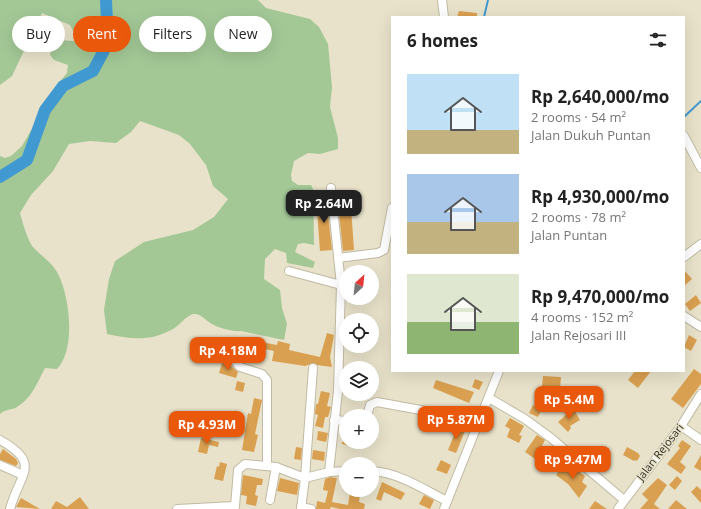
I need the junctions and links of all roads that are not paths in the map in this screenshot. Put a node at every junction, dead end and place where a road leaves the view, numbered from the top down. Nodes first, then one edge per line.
1 (442, 0) edge
2 (444, 16) edge
3 (685, 138) edge
4 (701, 168) edge
5 (331, 188) dead end
6 (391, 213) edge
7 (701, 244) edge
8 (685, 255) edge
9 (338, 258) junction
10 (339, 267) edge
11 (289, 271) dead end
12 (339, 284) edge
13 (340, 305) edge
14 (685, 317) edge
15 (701, 327) edge
16 (213, 346) dead end
17 (313, 368) dead end
18 (499, 372) edge
19 (701, 394) edge
20 (489, 398) junction
21 (369, 409) edge
22 (334, 420) junction
23 (339, 421) edge
24 (476, 426) junction
25 (681, 426) junction
26 (0, 440) edge
27 (701, 440) edge
28 (0, 465) edge
29 (267, 465) junction
30 (276, 467) junction
31 (339, 471) edge
32 (329, 472) junction
33 (379, 472) edge
34 (24, 476) junction
35 (305, 478) junction
36 (270, 500) dead end
37 (447, 501) junction
38 (621, 506) edge
39 (237, 508) edge
40 (301, 508) edge
41 (10, 509) edge
42 (177, 509) edge
43 (311, 509) edge
44 (444, 509) edge

1 - 2 street
3 - 4 street
5 - 9 street
6 - 9 street
7 - 8 street
9 - 10 street
11 - 12 street
13 - 22 street
14 - 15 street
16 - 29 street
17 - 35 street
18 - 20 street
19 - 25 street, Jalan Rejosari
20 - 24 street
20 - 38 street
21 - 24 street
22 - 23 street
22 - 32 street
24 - 37 street
25 - 27 street
25 - 38 street, Jalan Rejosari
26 - 34 street
28 - 34 street
29 - 30 street
29 - 39 street
30 - 35 street
30 - 36 street
31 - 32 street
32 - 35 street
33 - 37 street
34 - 41 street
35 - 40 street
37 - 44 street
39 - 42 street
40 - 43 street

